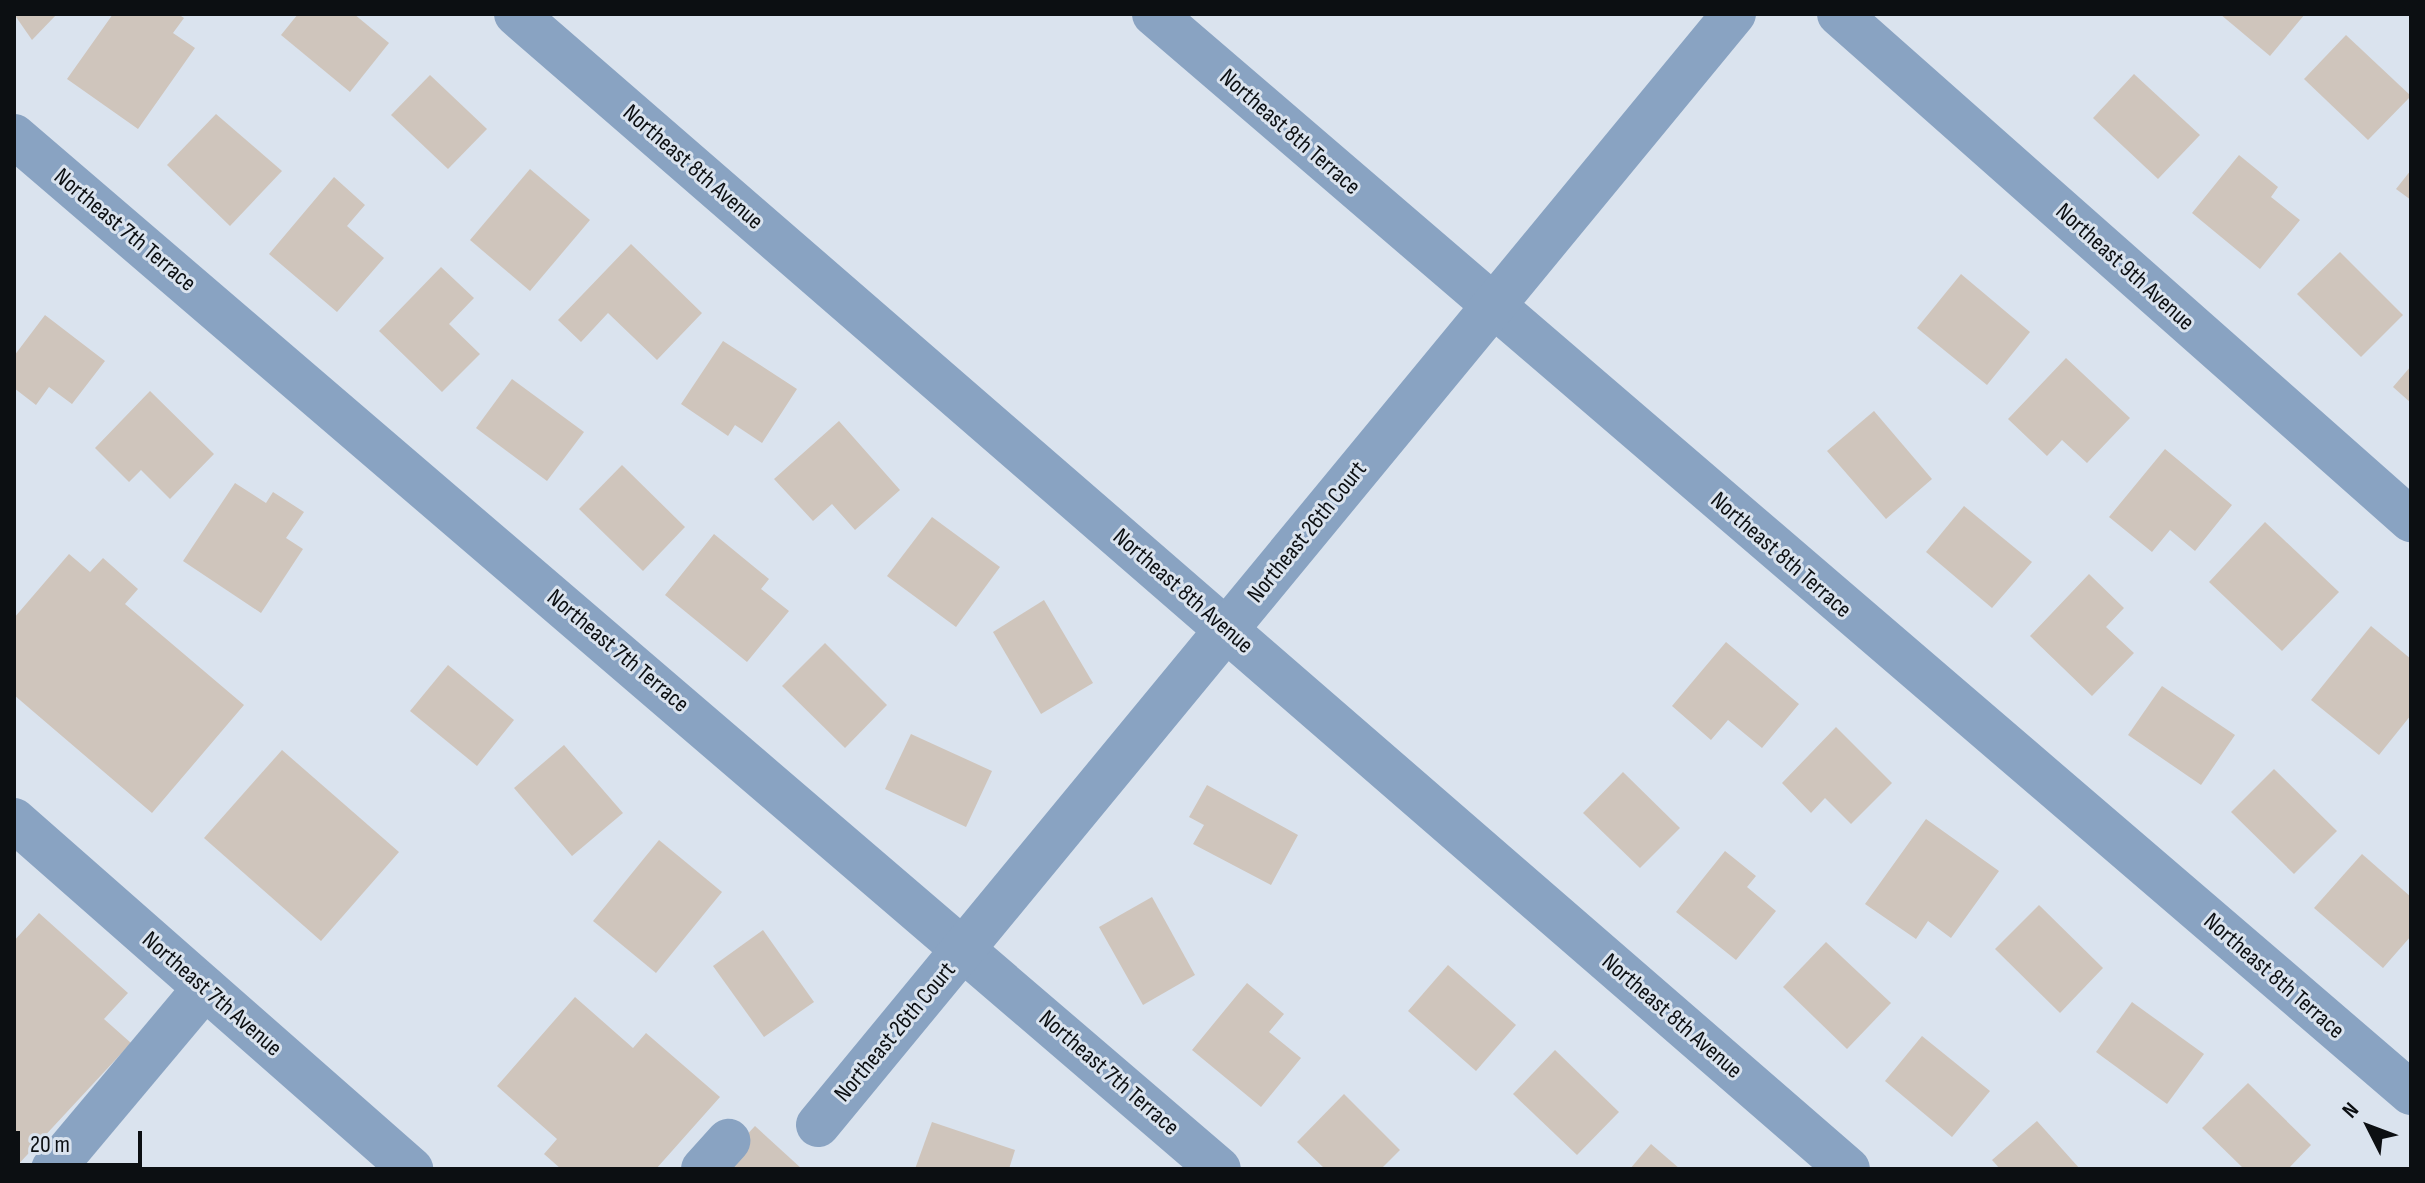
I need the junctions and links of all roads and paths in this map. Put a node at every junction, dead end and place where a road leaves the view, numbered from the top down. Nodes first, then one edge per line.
1 (516, 14) edge
2 (1154, 14) edge
3 (1734, 14) edge
4 (1839, 14) edge
5 (14, 136) edge
6 (1492, 308) junction
7 (2411, 520) edge
8 (1227, 629) junction
9 (14, 820) edge
10 (965, 947) junction
11 (205, 988) junction
12 (2405, 1075) edge
13 (818, 1125) dead end
14 (407, 1168) edge
15 (53, 1169) edge
16 (1219, 1169) edge
17 (1848, 1169) edge

1 - 8 street, Northeast 8th Avenue
2 - 6 street, Northeast 8th Terrace
3 - 6 street, Northeast 26th Court
4 - 7 street, Northeast 9th Avenue
5 - 10 street, Northeast 7th Terrace
6 - 8 street, Northeast 26th Court
6 - 12 street, Northeast 8th Terrace
8 - 10 street, Northeast 26th Court
8 - 17 street, Northeast 8th Avenue
9 - 11 street, Northeast 7th Avenue
10 - 13 street, Northeast 26th Court
10 - 16 street, Northeast 7th Terrace
11 - 14 street, Northeast 7th Avenue
11 - 15 street

